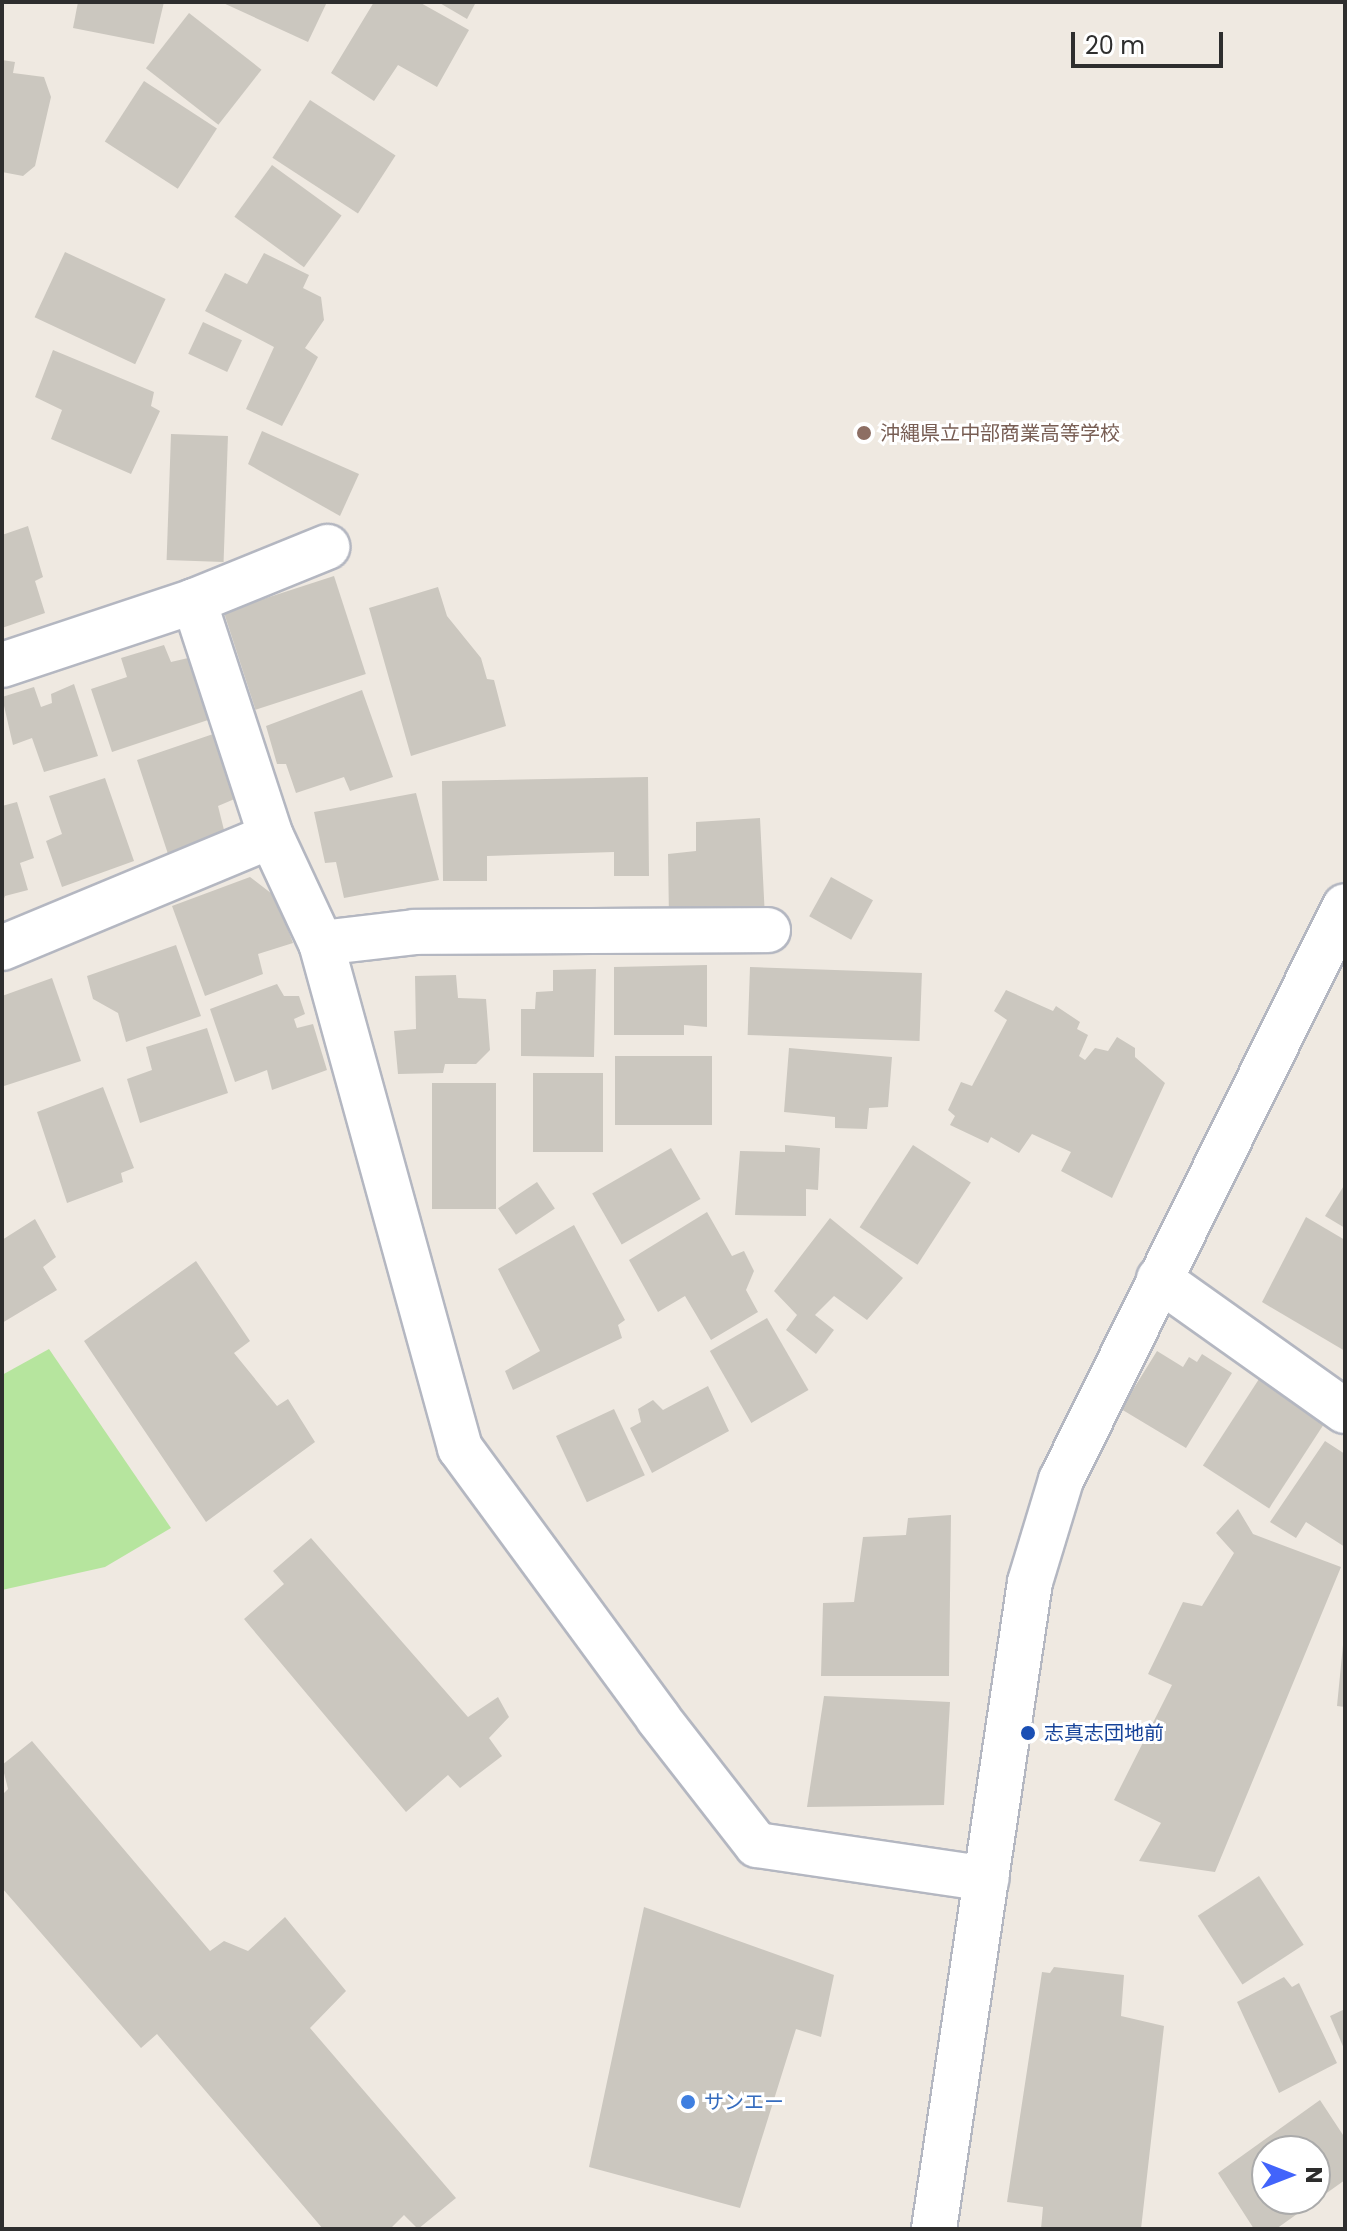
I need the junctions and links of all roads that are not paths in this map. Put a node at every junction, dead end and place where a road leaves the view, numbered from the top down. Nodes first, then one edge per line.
1 (327, 547) dead end
2 (194, 601) junction
3 (2, 665) edge
4 (271, 836) junction
5 (1345, 906) edge
6 (768, 930) dead end
7 (321, 943) junction
8 (2, 948) edge
9 (1159, 1279) junction
10 (1345, 1411) edge
11 (986, 1879) junction
12 (934, 2229) edge

1 - 2 street
2 - 3 street
2 - 4 street
4 - 7 street
4 - 8 street
5 - 9 street
6 - 7 street
7 - 11 street
9 - 10 street
9 - 11 street
11 - 12 street

